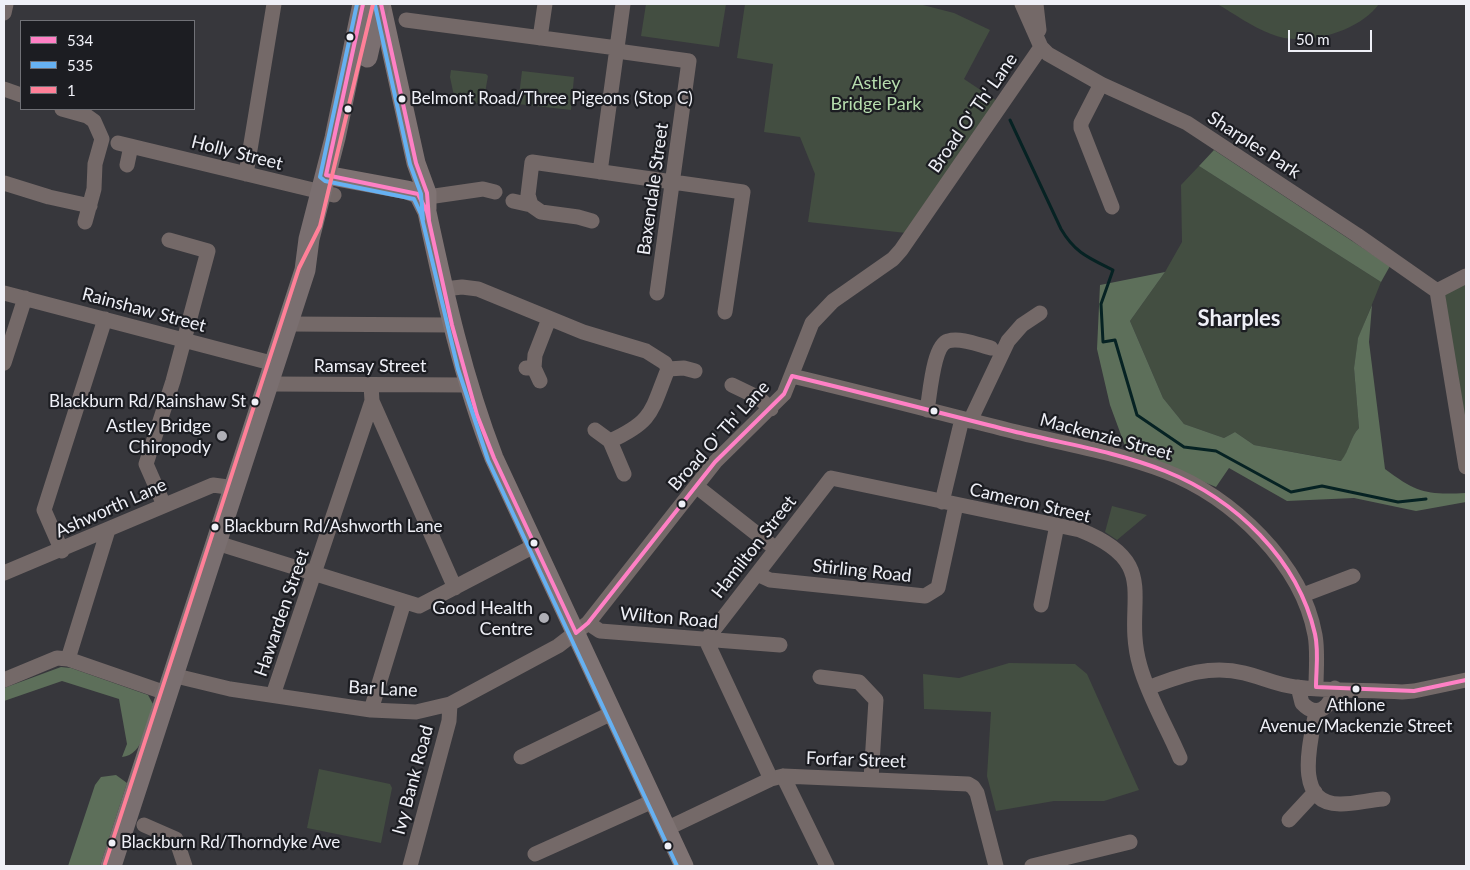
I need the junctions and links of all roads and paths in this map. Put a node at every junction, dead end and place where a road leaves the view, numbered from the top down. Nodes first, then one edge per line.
1 (6, 4) edge
2 (274, 4) edge
3 (544, 4) edge
4 (623, 4) edge
5 (1022, 4) edge
6 (1036, 4) edge
7 (370, 5) edge
8 (4, 13) edge
9 (406, 20) dead end
10 (540, 38) junction
11 (1041, 47) junction
12 (617, 50) junction
13 (1101, 84) junction
14 (4, 89) edge
15 (20, 96) edge
16 (66, 110) edge
17 (127, 164) dead end
18 (600, 172) junction
19 (246, 174) junction
20 (4, 182) edge
21 (673, 182) junction
22 (330, 185) junction
23 (495, 192) dead end
24 (421, 199) junction
25 (513, 201) dead end
26 (531, 204) junction
27 (90, 206) junction
28 (1112, 207) dead end
29 (591, 221) dead end
30 (85, 222) dead end
31 (169, 240) dead end
32 (1466, 276) edge
33 (444, 289) junction
34 (1436, 291) junction
35 (4, 293) edge
36 (658, 293) dead end
37 (25, 298) junction
38 (725, 312) dead end
39 (1041, 312) dead end
40 (549, 319) junction
41 (105, 320) junction
42 (288, 324) junction
43 (452, 325) junction
44 (184, 340) junction
45 (991, 348) dead end
46 (4, 363) edge
47 (668, 369) junction
48 (695, 371) dead end
49 (533, 372) dead end
50 (273, 374) junction
51 (792, 376) junction
52 (370, 385) junction
53 (732, 385) dead end
54 (469, 386) junction
55 (372, 401) junction
56 (771, 409) junction
57 (927, 410) junction
58 (966, 420) junction
59 (595, 430) dead end
60 (610, 441) junction
61 (1466, 467) edge
62 (624, 474) dead end
63 (831, 478) joint
64 (696, 486) junction
65 (235, 488) junction
66 (949, 504) junction
67 (164, 505) junction
68 (1057, 525) junction
69 (108, 530) junction
70 (217, 543) junction
71 (534, 546) junction
72 (776, 549) junction
73 (62, 550) junction
74 (4, 573) edge
75 (315, 574) junction
76 (757, 574) junction
77 (1353, 576) dead end
78 (455, 588) junction
79 (1303, 595) junction
80 (404, 602) junction
81 (1041, 605) dead end
82 (582, 628) junction
83 (706, 640) junction
84 (780, 645) dead end
85 (68, 659) junction
86 (1466, 665) edge
87 (820, 677) dead end
88 (4, 680) edge
89 (1466, 680) edge
90 (169, 684) junction
91 (1298, 687) junction
92 (1316, 687) junction
93 (1148, 688) junction
94 (1335, 688) junction
95 (273, 696) junction
96 (450, 704) junction
97 (370, 710) junction
98 (1316, 711) junction
99 (612, 713) junction
100 (521, 757) dead end
101 (1180, 758) dead end
102 (777, 778) junction
103 (871, 779) junction
104 (1315, 792) junction
105 (1383, 799) dead end
106 (653, 801) junction
107 (1290, 820) dead end
108 (144, 825) dead end
109 (666, 829) junction
110 (1130, 842) dead end
111 (535, 854) dead end
112 (111, 866) edge
113 (185, 866) edge
114 (410, 866) edge
115 (684, 866) edge
116 (827, 866) edge
117 (996, 866) edge
118 (1032, 866) edge

1 - 8 street
2 - 19 street
3 - 10 street
4 - 12 street
5 - 11 street
6 - 11 street
7 - 22 highway
7 - 24 main road
9 - 10 street
10 - 12 street
11 - 13 street, Sharples Park
11 - 51 street, Broad O' Th' Lane
12 - 18 street
12 - 21 street, Baxendale Street
13 - 28 street
13 - 34 street, Sharples Park
14 - 15 street
16 - 27 street
17 - 19 street, Holly Street
18 - 21 street
18 - 26 street
19 - 22 street, Holly Street
20 - 27 street
21 - 36 street, Baxendale Street
21 - 38 street
22 - 24 main road
22 - 42 highway
23 - 24 street
24 - 33 main road
25 - 26 street
26 - 29 street
27 - 30 street
31 - 44 street
32 - 34 street
33 - 40 street
33 - 43 main road
34 - 61 street
35 - 37 street, Rainshaw Street
37 - 41 street, Rainshaw Street
37 - 46 street
39 - 58 street, Stirling Road
40 - 47 street
40 - 49 street
41 - 44 street, Rainshaw Street
41 - 73 street
42 - 43 street
42 - 50 highway
43 - 54 main road
44 - 50 street, Rainshaw Street
44 - 67 street
45 - 57 street
47 - 48 street
47 - 60 street
50 - 52 street, Ramsay Street
50 - 65 highway
51 - 56 street, Broad O' Th' Lane
51 - 57 street, Mackenzie Street
52 - 54 street, Ramsay Street
52 - 55 street
53 - 56 street
54 - 71 main road
55 - 75 street, Hawarden Street
55 - 78 street
56 - 64 street, Broad O' Th' Lane
57 - 58 street, Mackenzie Street
58 - 66 street, Stirling Road
58 - 79 street, Mackenzie Street
59 - 60 street
60 - 62 street
63 - 66 street, Cameron Street
63 - 72 street, Hamilton Street
64 - 72 street
64 - 82 street, Broad O' Th' Lane
65 - 67 street, Ashworth Lane
65 - 70 highway
66 - 68 street, Cameron Street
66 - 76 street, Stirling Road
67 - 69 street, Ashworth Lane
68 - 81 street
68 - 93 street, Cameron Street
69 - 73 street, Ashworth Lane
69 - 85 street
70 - 75 street
70 - 90 highway
71 - 78 street
71 - 82 main road
72 - 76 street, Hamilton Street
73 - 74 street, Ashworth Lane
75 - 80 street
75 - 95 street, Hawarden Street
76 - 83 street, Hamilton Street
77 - 79 street
78 - 80 street
79 - 92 street, Mackenzie Street
80 - 97 street
82 - 83 street, Wilton Road
82 - 96 street, Bar Lane
82 - 99 main road
83 - 84 street, Wilton Road
83 - 102 street
85 - 88 street
85 - 90 street, Bar Lane
86 - 89 street
87 - 103 street
89 - 94 street
90 - 95 street, Bar Lane
90 - 112 highway
91 - 92 street
91 - 93 street
91 - 98 street
92 - 94 street
93 - 101 street, Cameron Street
94 - 98 street
95 - 97 street, Bar Lane
96 - 97 street, Bar Lane
96 - 114 street, Ivy Bank Road
98 - 104 street
99 - 100 street
99 - 106 main road
102 - 103 street, Forfar Street
102 - 109 street, Forfar Street
102 - 116 street
103 - 117 street, Forfar Street
104 - 105 street
104 - 107 street
106 - 109 main road
106 - 111 street
108 - 113 street
109 - 115 main road
110 - 118 street

